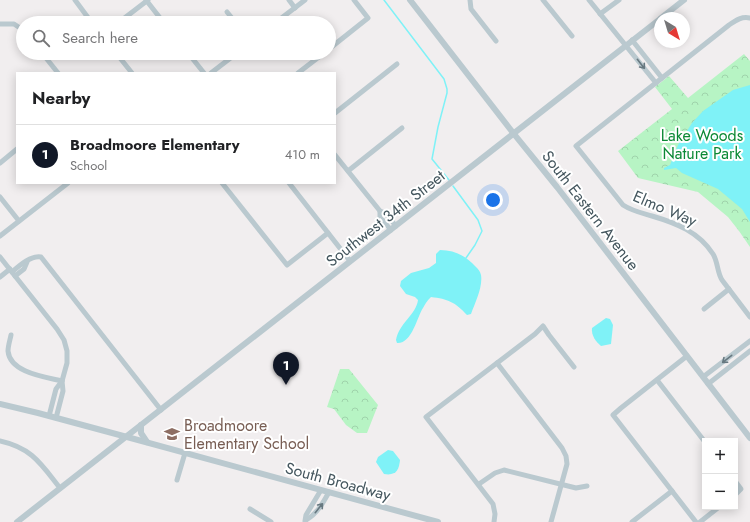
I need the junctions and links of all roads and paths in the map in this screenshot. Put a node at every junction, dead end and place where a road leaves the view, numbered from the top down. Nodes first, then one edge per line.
1 (74, 0) edge
2 (147, 0) edge
3 (289, 0) edge
4 (305, 0) edge
5 (354, 0) edge
6 (410, 0) edge
7 (470, 0) edge
8 (543, 0) edge
9 (589, 0) edge
10 (619, 0) edge
11 (684, 0) edge
12 (295, 8) junction
13 (227, 12) dead end
14 (669, 12) edge
15 (600, 14) junction
16 (87, 16) edge
17 (127, 16) edge
18 (159, 16) edge
19 (230, 16) edge
20 (285, 16) edge
21 (750, 18) edge
22 (654, 23) edge
23 (0, 24) edge
24 (16, 25) edge
25 (572, 36) dead end
26 (632, 40) junction
27 (496, 41) dead end
28 (336, 43) edge
29 (626, 46) junction
30 (48, 60) edge
31 (122, 60) edge
32 (194, 60) edge
33 (228, 60) edge
34 (315, 60) edge
35 (397, 64) dead end
36 (57, 72) edge
37 (131, 72) edge
38 (203, 72) edge
39 (212, 72) edge
40 (299, 72) edge
41 (662, 78) junction
42 (656, 83) junction
43 (336, 112) edge
44 (402, 128) dead end
45 (514, 134) junction
46 (16, 150) edge
47 (336, 155) edge
48 (0, 163) edge
49 (348, 171) junction
50 (67, 184) edge
51 (223, 184) edge
52 (290, 184) edge
53 (0, 197) edge
54 (19, 221) junction
55 (393, 228) junction
56 (328, 233) junction
57 (0, 236) edge
58 (0, 256) edge
59 (350, 261) junction
60 (13, 272) junction
61 (0, 277) edge
62 (729, 289) junction
63 (704, 309) dead end
64 (750, 317) edge
65 (11, 335) dead end
66 (750, 341) edge
67 (750, 351) edge
68 (687, 356) junction
69 (497, 363) junction
70 (574, 367) dead end
71 (703, 377) junction
72 (657, 380) junction
73 (62, 381) junction
74 (708, 384) junction
75 (54, 399) junction
76 (60, 401) junction
77 (0, 404) edge
78 (161, 410) junction
79 (49, 416) junction
80 (56, 418) junction
81 (141, 425) junction
82 (126, 437) junction
83 (702, 438) edge
84 (750, 438) edge
85 (0, 441) edge
86 (146, 442) junction
87 (185, 453) junction
88 (177, 480) dead end
89 (479, 484) junction
90 (561, 484) junction
91 (587, 486) dead end
92 (60, 488) junction
93 (321, 490) junction
94 (672, 491) junction
95 (329, 492) junction
96 (250, 509) dead end
97 (715, 510) edge
98 (305, 521) edge
99 (17, 522) edge
100 (270, 522) edge
101 (438, 522) edge
102 (494, 522) edge
103 (551, 522) edge
104 (632, 522) edge
105 (696, 522) edge
106 (700, 522) edge

1 - 16 street
2 - 17 street
2 - 18 street
3 - 12 street
4 - 12 street
5 - 28 street
6 - 45 street, South Eastern Avenue
7 - 27 street
8 - 25 street
9 - 15 street
10 - 15 street
11 - 14 street, Southwest 34th Street
12 - 20 street
13 - 19 street
15 - 29 street
21 - 41 street
22 - 26 street, Southwest 34th Street
23 - 24 street
26 - 29 street, Southwest 34th Street
26 - 41 street
29 -> 42 street
29 - 45 street, Southwest 34th Street
30 - 36 street
31 - 37 street
32 - 38 street
33 - 39 street
34 - 40 street
35 - 43 street
41 - 42 street
42 - 62 street, Elmo Way
44 - 49 street
45 - 55 street, Southwest 34th Street
45 - 68 street, South Eastern Avenue
46 - 48 street
47 - 49 street
49 - 55 street
50 - 54 street
51 - 56 street
52 - 56 street
53 - 54 street
54 - 57 street
55 - 59 street, Southwest 34th Street
56 - 59 street
58 - 60 street
59 - 78 street, Southwest 34th Street
60 - 61 street
60 - 73 street
60 - 78 street
62 - 63 street
62 - 64 street, Elmo Way
65 - 73 street
66 -> 71 street
67 - 74 street
68 - 71 street, South Eastern Avenue
68 - 72 street
69 - 70 street
69 - 89 street
69 - 90 street
71 - 74 street, South Eastern Avenue
72 - 83 street
72 - 94 street
73 - 75 street
73 - 76 street
74 - 84 street, South Eastern Avenue
75 - 76 street
75 - 79 street
76 - 80 street
77 - 79 street, South Broadway
78 - 81 street, Southwest 34th Street
79 - 80 street, South Broadway
80 - 82 street, South Broadway
81 - 82 street, Southwest 34th Street
81 - 86 street
82 - 86 street, South Broadway
82 - 92 street, Southwest 34th Street
85 - 92 street
86 - 87 street, South Broadway
87 - 88 street
87 - 93 street, South Broadway
89 - 90 street
89 - 102 street
90 - 91 street
90 - 103 street
92 - 99 street, Southwest 34th Street
93 - 95 street, South Broadway
93 - 98 street
94 - 104 street
94 - 105 street
98 -> 95 street
95 - 101 street, South Broadway
96 - 100 street
97 - 106 street

